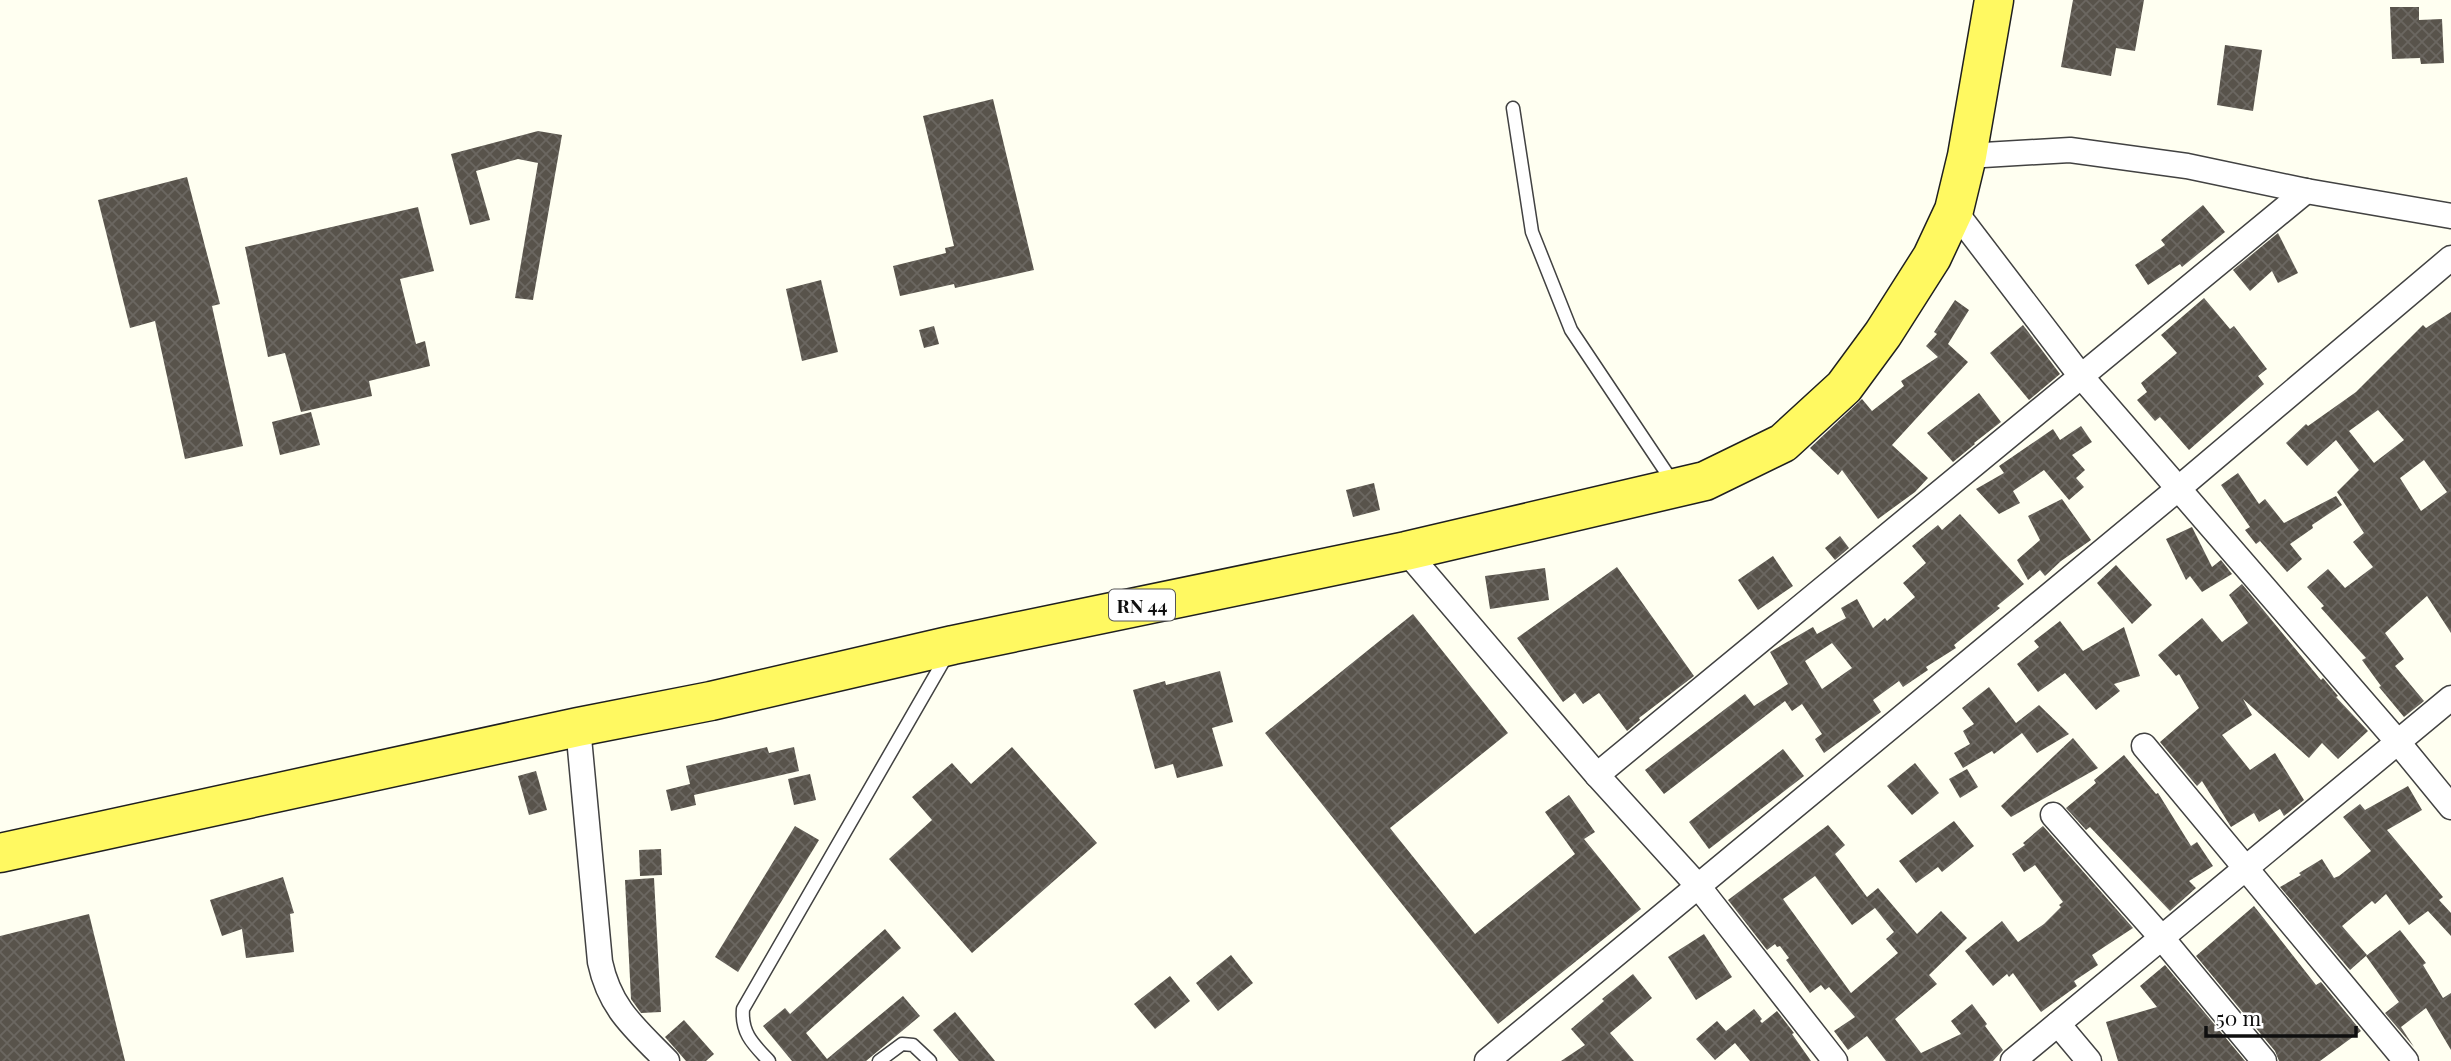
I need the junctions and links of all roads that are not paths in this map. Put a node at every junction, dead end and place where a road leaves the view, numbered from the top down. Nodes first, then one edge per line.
1 (1994, 0) edge
2 (1513, 108) dead end
3 (1967, 156) junction
4 (2306, 191) junction
5 (1954, 210) junction
6 (2451, 216) edge
7 (2451, 258) edge
8 (2080, 375) junction
9 (1676, 488) junction
10 (2179, 488) junction
11 (1406, 551) junction
12 (953, 645) junction
13 (2451, 698) edge
14 (578, 727) junction
15 (2398, 741) junction
16 (2144, 746) dead end
17 (1597, 775) junction
18 (2451, 807) edge
19 (2053, 815) dead end
20 (0, 853) edge
21 (2245, 868) junction
22 (1698, 886) junction
23 (2161, 937) junction
24 (2058, 1024) junction
25 (667, 1061) edge
26 (769, 1061) edge
27 (879, 1061) edge
28 (930, 1061) edge
29 (1487, 1061) edge
30 (1835, 1061) edge
31 (2012, 1061) edge
32 (2089, 1061) edge
33 (2264, 1061) edge
34 (2406, 1061) edge

1 - 3 main road, RN 44
2 - 9 lane
3 - 4 street
3 - 5 main road, RN 44
4 - 6 street
4 - 8 street
5 - 8 street
5 - 9 main road, RN 44
7 - 10 street
8 - 10 street
8 - 17 street
9 - 11 main road, RN 44
10 - 15 street
10 - 22 street
11 - 12 main road, RN 44
11 - 17 street
12 - 14 main road, RN 44
12 - 26 lane
13 - 15 street
14 - 20 main road, RN 44
14 - 25 street
15 - 18 street
15 - 21 street
16 - 21 street
17 - 22 street
19 - 23 street
21 - 23 street
21 - 34 street
22 - 29 street
22 - 30 street
23 - 24 street
23 - 33 street
24 - 31 street
24 - 32 street
27 - 28 lane

